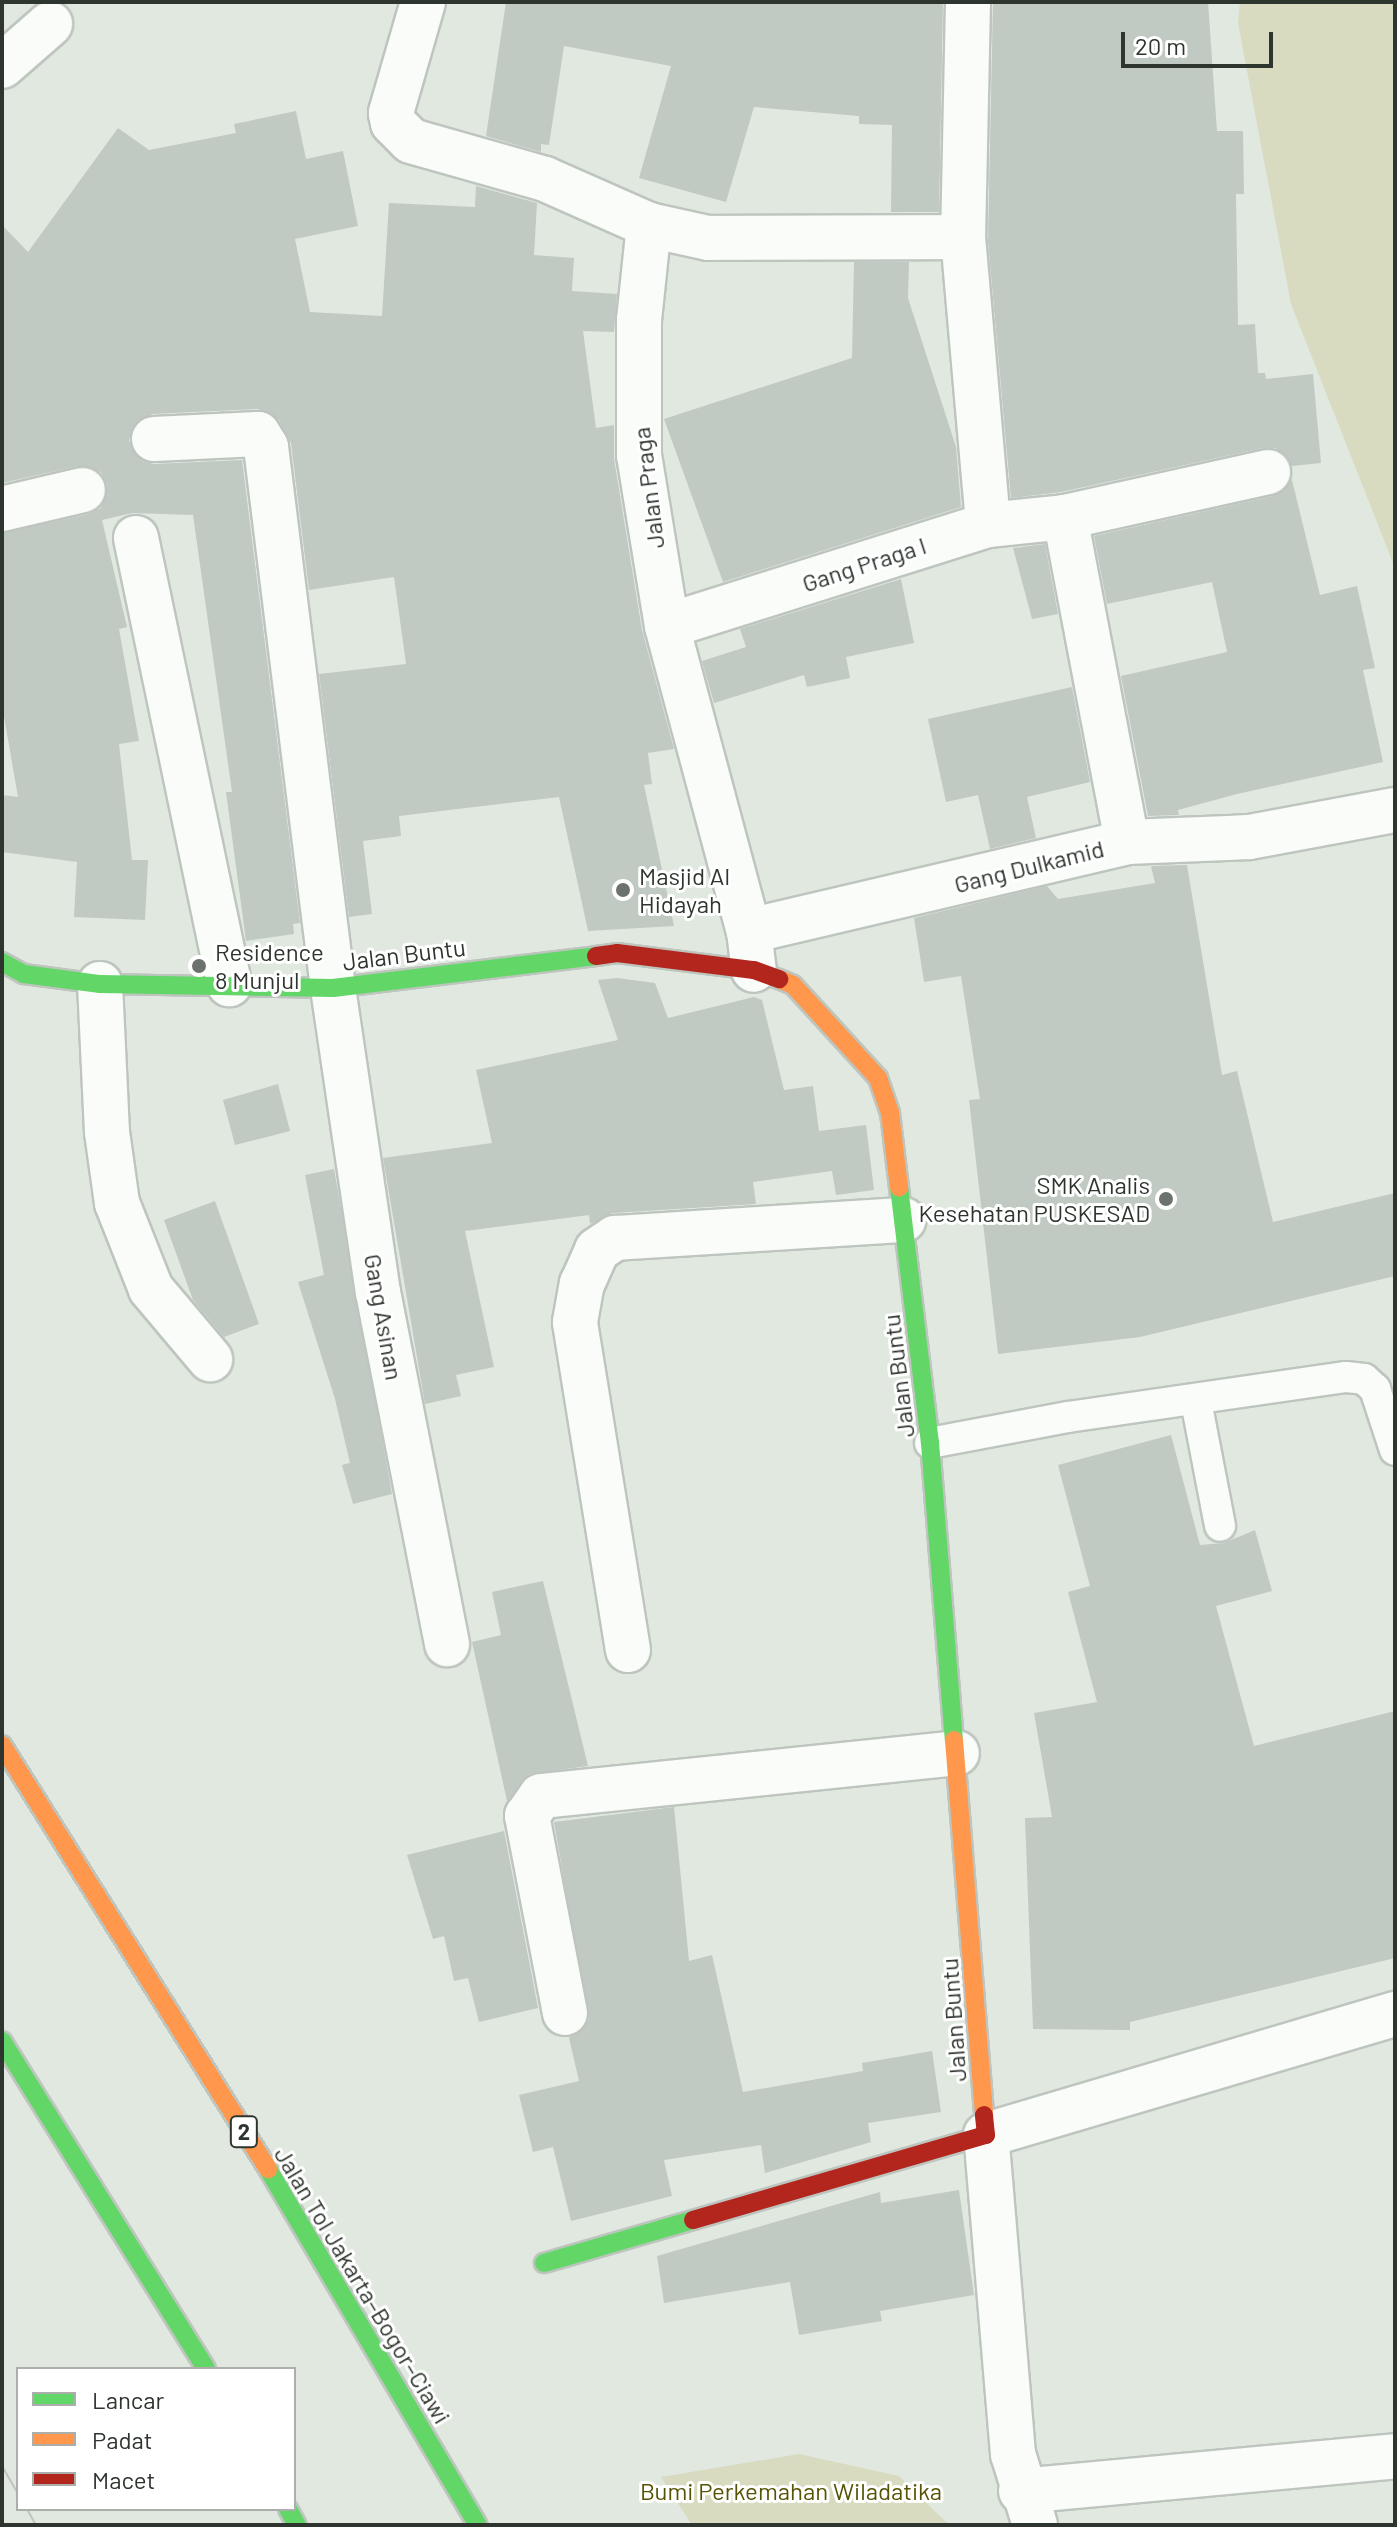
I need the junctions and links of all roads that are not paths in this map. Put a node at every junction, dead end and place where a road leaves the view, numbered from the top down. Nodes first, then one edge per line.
1 (423, 2) edge
2 (968, 2) edge
3 (50, 24) dead end
4 (2, 66) edge
5 (649, 225) junction
6 (963, 237) junction
7 (154, 439) dead end
8 (1268, 472) dead end
9 (83, 490) dead end
10 (2, 509) edge
11 (1065, 517) junction
12 (988, 525) junction
13 (136, 538) dead end
14 (667, 626) junction
15 (1395, 810) edge
16 (1127, 842) junction
17 (751, 951) junction
18 (2, 962) edge
19 (100, 984) junction
20 (229, 984) junction
21 (333, 988) junction
22 (903, 1220) junction
23 (210, 1359) dead end
24 (1196, 1401) junction
25 (930, 1443) junction
26 (1395, 1450) edge
27 (1220, 1526) dead end
28 (447, 1644) dead end
29 (628, 1650) dead end
30 (2, 1745) edge
31 (957, 1753) junction
32 (565, 2013) dead end
33 (1395, 2014) edge
34 (2, 2041) edge
35 (986, 2135) junction
36 (544, 2263) dead end
37 (205, 2367) edge
38 (1395, 2456) edge
39 (1028, 2508) edge
40 (478, 2525) edge

1 - 5 street
2 - 6 street
3 - 4 street
5 - 6 street
5 - 14 street, Jalan Praga
6 - 12 street
7 - 21 street, Gang Asinan
8 - 11 street, Gang Praga I
9 - 10 street
11 - 12 street, Gang Praga I
11 - 16 street, Gang Dulkamid
12 - 14 street, Gang Praga I
13 - 20 street
14 - 17 street, Jalan Praga
15 - 16 street
16 - 17 street, Gang Dulkamid
17 - 21 main road, Jalan Buntu
17 - 22 main road, Jalan Buntu
18 - 19 main road, Jalan Buntu
19 - 20 main road, Jalan Buntu
19 - 23 street
20 - 21 main road, Jalan Buntu
21 - 28 street, Gang Asinan
22 - 25 main road, Jalan Buntu
22 - 29 street
24 - 25 lane
24 - 26 lane
24 - 27 lane
25 - 31 main road, Jalan Buntu
30 - 40 main road, Jalan Tol Jakarta–Bogor–Ciawi / 2
31 - 32 street
31 - 35 main road, Jalan Buntu
33 - 35 street
34 - 37 main road
35 - 36 main road
35 - 39 street
38 - 39 street

